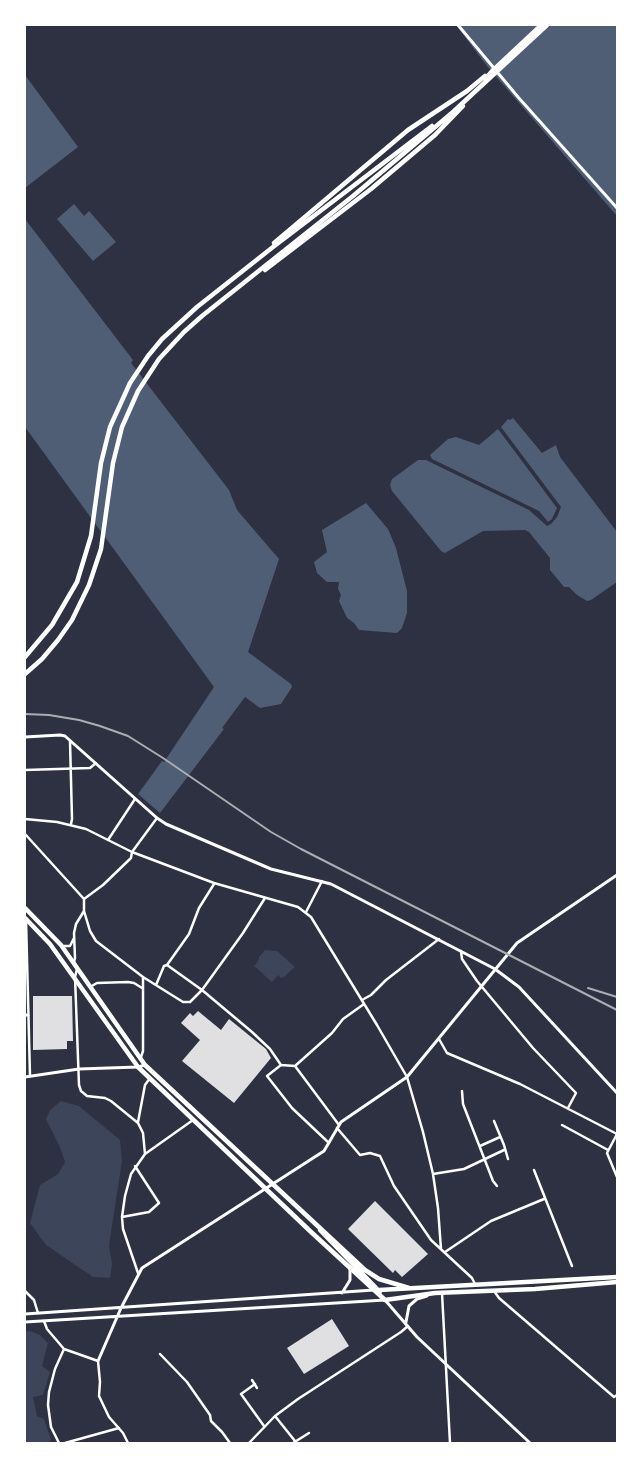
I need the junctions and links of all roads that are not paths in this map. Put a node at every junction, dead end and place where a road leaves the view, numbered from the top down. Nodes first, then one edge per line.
1 (458, 25) edge
2 (541, 25) edge
3 (546, 25) edge
4 (494, 69) junction
5 (491, 77) junction
6 (617, 208) edge
7 (219, 290) junction
8 (225, 298) junction
9 (25, 657) edge
10 (25, 674) edge
11 (25, 737) edge
12 (70, 740) junction
13 (96, 763) junction
14 (71, 768) junction
15 (25, 770) edge
16 (136, 799) junction
17 (157, 818) junction
18 (25, 820) edge
19 (71, 824) junction
20 (25, 834) edge
21 (108, 840) junction
22 (132, 852) junction
23 (617, 875) edge
24 (322, 881) junction
25 (214, 883) junction
26 (265, 898) junction
27 (84, 900) junction
28 (25, 908) edge
29 (84, 911) junction
30 (306, 912) junction
31 (26, 919) edge
32 (74, 937) junction
33 (438, 939) junction
34 (61, 945) junction
35 (461, 951) junction
36 (74, 962) junction
37 (167, 965) junction
38 (77, 968) junction
39 (495, 969) junction
40 (75, 977) junction
41 (143, 977) junction
42 (156, 985) junction
43 (482, 986) junction
44 (90, 987) junction
45 (142, 988) junction
46 (202, 990) junction
47 (363, 1002) junction
48 (26, 1015) edge
49 (439, 1039) junction
50 (141, 1059) junction
51 (146, 1065) junction
52 (281, 1065) junction
53 (295, 1066) junction
54 (138, 1067) junction
55 (79, 1069) junction
56 (30, 1076) junction
57 (25, 1077) edge
58 (406, 1077) junction
59 (150, 1078) junction
60 (462, 1091) dead end
61 (617, 1093) edge
62 (568, 1108) junction
63 (194, 1120) junction
64 (494, 1121) dead end
65 (138, 1123) junction
66 (562, 1126) dead end
67 (338, 1127) junction
68 (617, 1134) edge
69 (500, 1136) junction
70 (329, 1143) junction
71 (480, 1146) junction
72 (504, 1150) junction
73 (608, 1150) junction
74 (145, 1154) junction
75 (485, 1159) junction
76 (508, 1159) dead end
77 (136, 1166) junction
78 (534, 1170) dead end
79 (433, 1174) junction
80 (617, 1177) edge
81 (272, 1184) junction
82 (497, 1186) dead end
83 (265, 1188) junction
84 (544, 1199) junction
85 (122, 1217) junction
86 (318, 1227) junction
87 (441, 1249) junction
88 (445, 1252) junction
89 (572, 1266) dead end
90 (350, 1268) junction
91 (138, 1274) junction
92 (617, 1277) edge
93 (617, 1282) edge
94 (475, 1284) junction
95 (409, 1288) junction
96 (376, 1290) junction
97 (493, 1290) junction
98 (25, 1291) edge
99 (442, 1292) junction
100 (341, 1293) junction
101 (435, 1293) junction
102 (385, 1300) junction
103 (121, 1308) junction
104 (38, 1313) junction
105 (25, 1314) edge
106 (117, 1318) junction
107 (44, 1321) junction
108 (25, 1322) edge
109 (407, 1324) junction
110 (64, 1349) junction
111 (160, 1354) dead end
112 (98, 1361) junction
113 (446, 1364) junction
114 (252, 1380) dead end
115 (255, 1384) junction
116 (257, 1388) dead end
117 (617, 1395) edge
118 (275, 1416) junction
119 (264, 1426) junction
120 (119, 1428) junction
121 (309, 1433) dead end
122 (81, 1439) junction
123 (294, 1442) edge
124 (59, 1443) edge
125 (65, 1443) edge
126 (82, 1443) edge
127 (128, 1443) edge
128 (230, 1443) edge
129 (248, 1443) edge
130 (450, 1443) edge
131 (530, 1443) edge

1 - 4 street
2 - 4 main road
3 - 5 highway
4 - 6 street
4 - 7 highway
4 - 8 highway
5 - 7 highway
5 - 8 highway
7 - 9 highway
8 - 10 highway
11 - 12 street
12 - 13 street
12 - 14 street
13 - 14 street
13 - 16 street
14 - 15 street
14 - 19 street
16 - 17 street
16 - 21 street
17 - 22 street
17 - 24 street
18 - 19 street
19 - 21 street
20 - 27 street
21 - 22 street
22 - 25 street
22 - 27 street
23 - 39 street
24 - 30 street
24 - 33 street
25 - 26 street
25 - 37 street
26 - 30 street
26 - 46 street
27 - 29 street
28 - 34 highway
29 - 32 street
29 - 41 street
30 - 47 street
31 - 40 highway
31 - 48 street
32 - 34 street
32 - 36 street
33 - 35 street
33 - 47 street
34 - 36 highway
35 - 39 street
35 - 43 street
36 - 38 highway
37 - 42 street
37 - 46 street
38 - 40 street
38 - 44 highway
39 - 43 street
39 - 61 street
40 - 54 highway
40 - 55 street
41 - 42 street
41 - 45 street
42 - 46 street
43 - 49 street
43 - 62 street
44 - 45 street
44 - 50 highway
45 - 50 street
46 - 52 street
47 - 53 street
47 - 58 street
48 - 56 street
49 - 58 street
49 - 62 street
50 - 51 highway
51 - 54 street
51 - 81 highway
52 - 53 street
52 - 70 street
53 - 67 street
54 - 55 street
54 - 59 highway
55 - 56 street
55 - 65 street
56 - 57 street
58 - 67 street
58 - 79 street
59 - 63 highway
59 - 65 street
60 - 71 street
62 - 68 street
63 - 74 street
63 - 83 highway
64 - 69 street
65 - 74 street
66 - 73 street
67 - 70 street
67 - 87 street
68 - 73 street
69 - 71 street
69 - 72 street
70 - 81 street
71 - 75 street
72 - 75 street
72 - 76 street
73 - 80 street
74 - 77 street
75 - 79 street
75 - 82 street
77 - 85 street
77 - 85 street
78 - 84 street
79 - 87 street
81 - 83 street
81 - 86 highway
83 - 90 highway
83 - 91 street
84 - 88 street
84 - 89 street
85 - 91 street
86 - 95 highway
86 - 96 highway
87 - 88 street
88 - 94 street
90 - 96 highway
90 - 100 street
91 - 103 street
92 - 94 highway
93 - 97 highway
94 - 95 highway
95 - 96 highway
96 - 100 street
96 - 102 highway
97 - 99 highway
97 - 117 street
98 - 104 street
99 - 101 highway
99 - 113 street
100 - 103 street
101 - 102 highway
101 - 109 street
102 - 106 street
102 - 109 street
103 - 104 street
103 - 106 street
104 - 105 street
106 - 107 street
106 - 112 street
107 - 108 street
107 - 110 street
109 - 113 street
109 - 118 street
110 - 112 street
110 - 124 street
111 - 128 street
112 - 120 street
113 - 130 street
113 - 131 street
114 - 115 street
115 - 116 street
115 - 119 street
118 - 119 street
118 - 123 street
119 - 129 street
120 - 122 street
120 - 127 street
121 - 123 street
122 - 125 street
122 - 126 street

